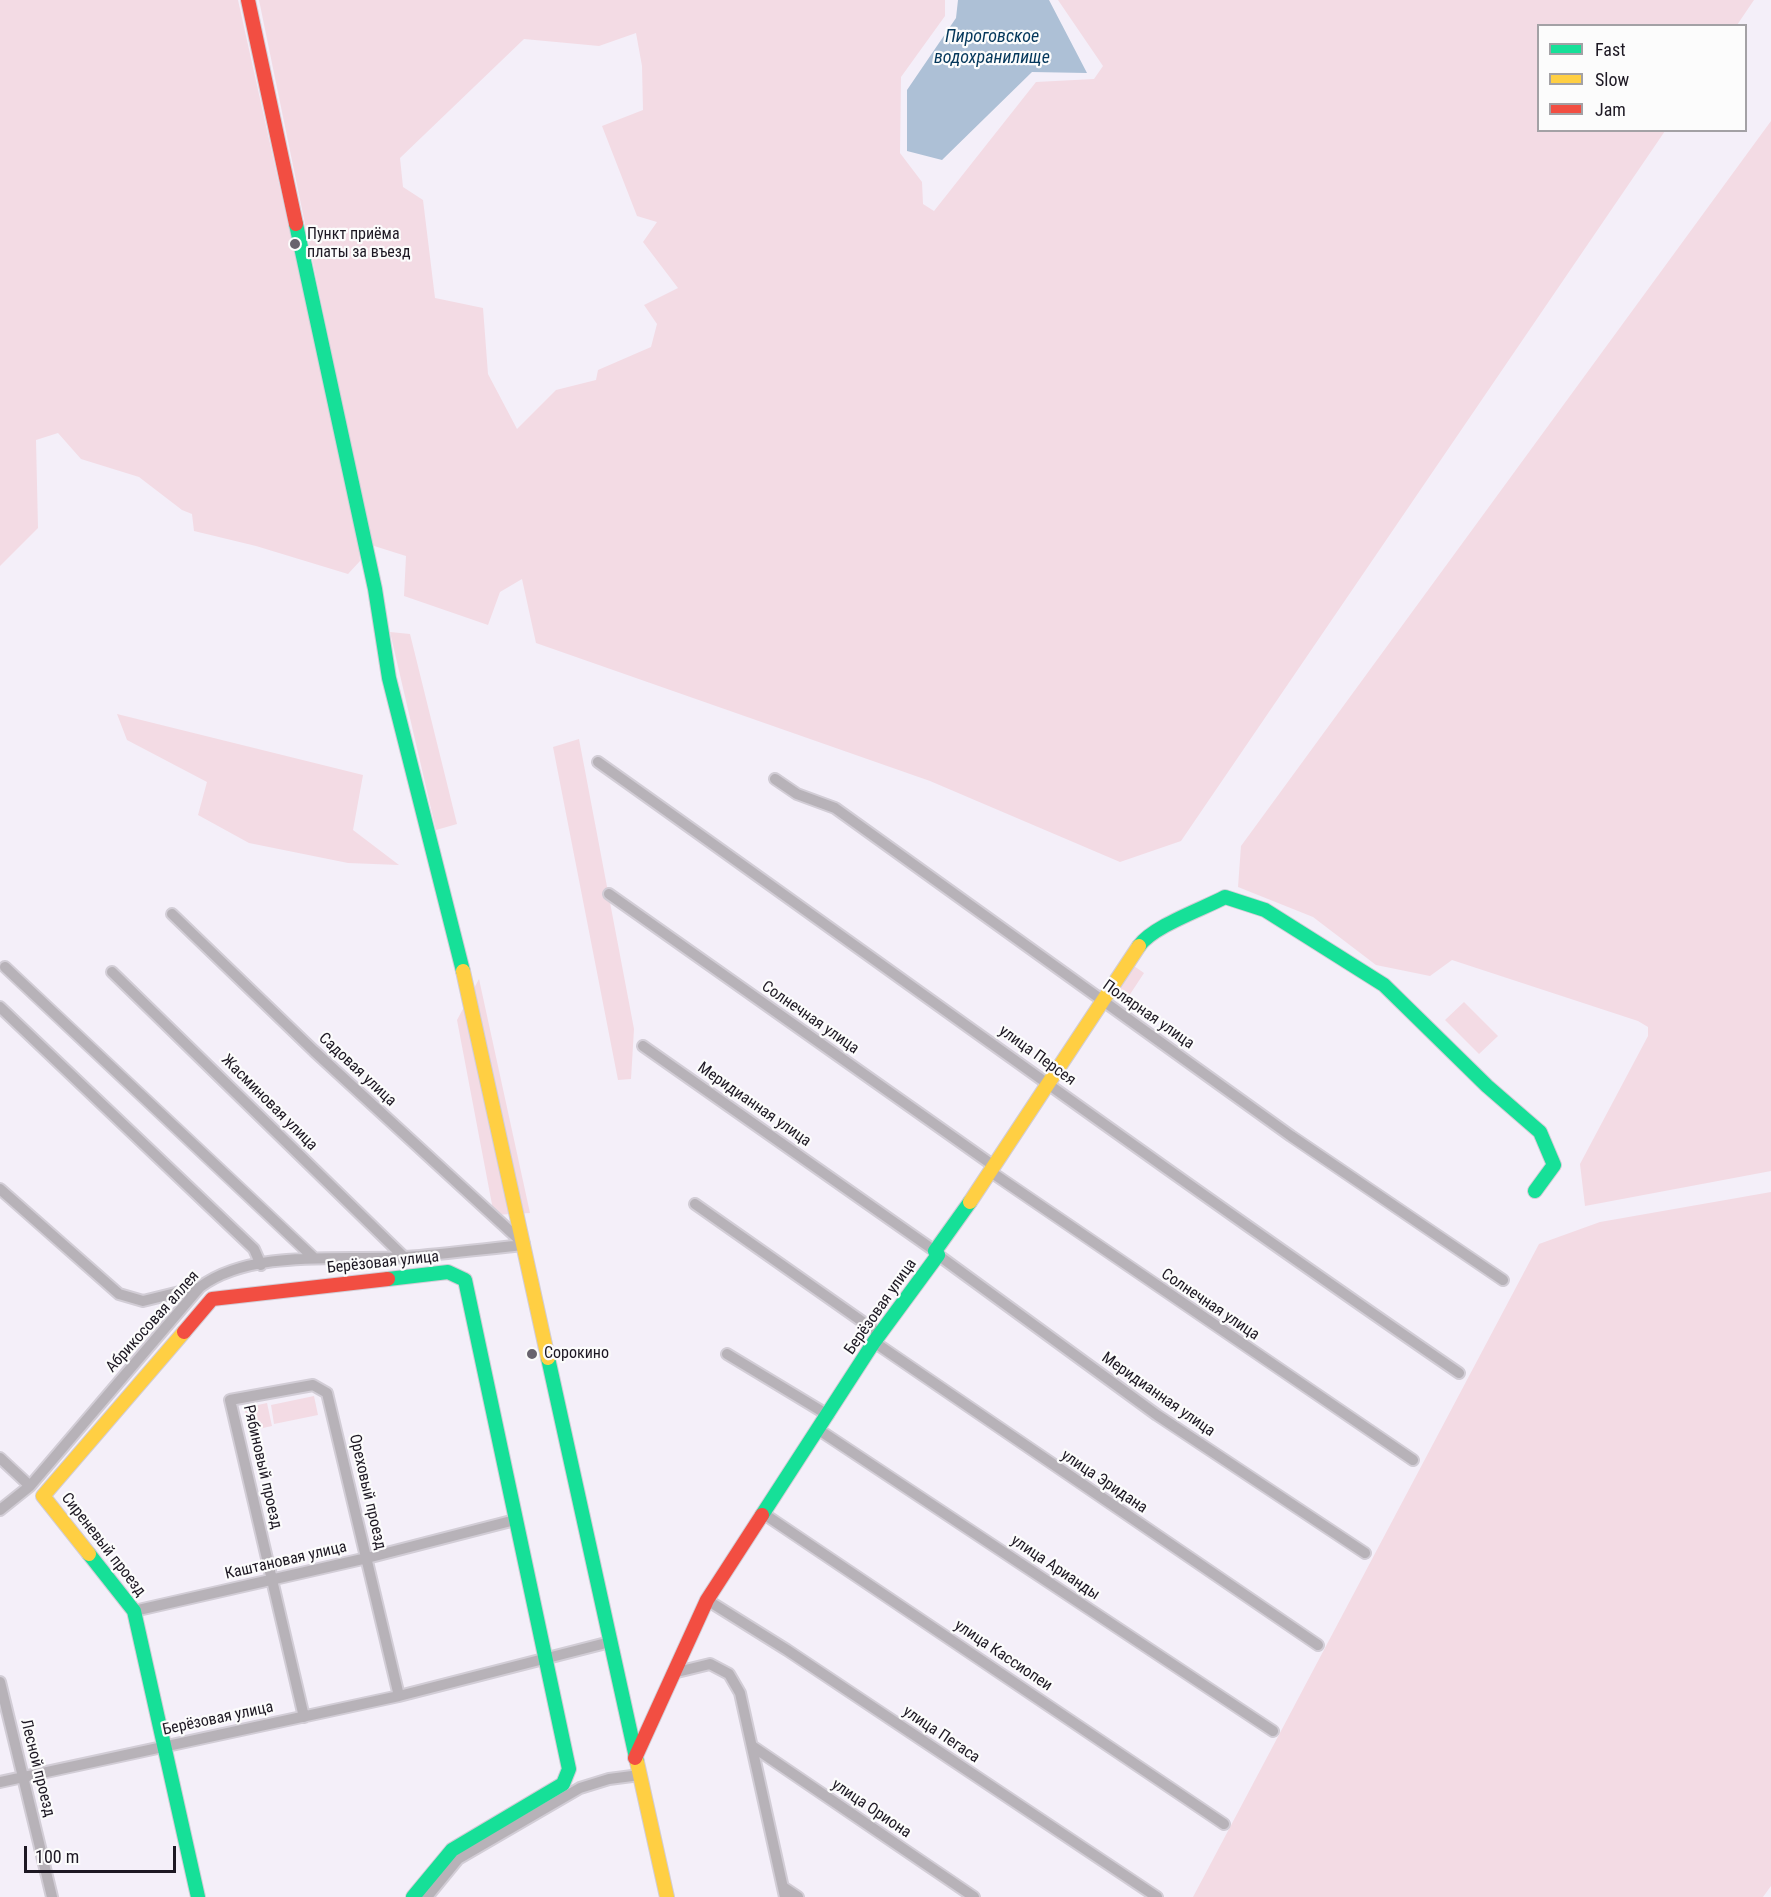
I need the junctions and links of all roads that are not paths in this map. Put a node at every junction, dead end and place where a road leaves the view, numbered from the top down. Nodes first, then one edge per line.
1 (248, 0) edge
2 (598, 762) dead end
3 (775, 779) dead end
4 (609, 894) dead end
5 (172, 914) dead end
6 (5, 967) dead end
7 (111, 972) dead end
8 (1104, 1002) junction
9 (0, 1007) edge
10 (644, 1046) dead end
11 (1050, 1083) junction
12 (992, 1169) junction
13 (0, 1189) edge
14 (1535, 1191) dead end
15 (695, 1204) dead end
16 (524, 1245) junction
17 (936, 1253) junction
18 (312, 1257) junction
19 (404, 1257) junction
20 (261, 1265) junction
21 (1503, 1280) dead end
22 (200, 1287) junction
23 (877, 1338) junction
24 (727, 1354) dead end
25 (1459, 1374) dead end
26 (230, 1400) joint
27 (828, 1415) junction
28 (819, 1430) junction
29 (0, 1458) edge
30 (1413, 1460) dead end
31 (30, 1486) junction
32 (43, 1496) joint
33 (0, 1510) edge
34 (764, 1514) junction
35 (514, 1520) junction
36 (1365, 1553) dead end
37 (367, 1558) junction
38 (273, 1580) junction
39 (707, 1600) junction
40 (134, 1611) junction
41 (609, 1642) junction
42 (1318, 1645) dead end
43 (546, 1659) junction
44 (673, 1673) junction
45 (0, 1682) edge
46 (399, 1696) junction
47 (304, 1717) junction
48 (1273, 1731) dead end
49 (752, 1746) junction
50 (163, 1748) junction
51 (635, 1758) junction
52 (640, 1775) junction
53 (24, 1778) junction
54 (0, 1782) edge
55 (1224, 1824) dead end
56 (784, 1892) edge
57 (52, 1897) edge
58 (198, 1897) edge
59 (413, 1897) edge
60 (427, 1897) edge
61 (667, 1897) edge
62 (798, 1897) edge
63 (974, 1897) edge
64 (1157, 1897) edge

1 - 16 street
2 - 11 street, улица Персея
3 - 8 street, Полярная улица
4 - 12 street, Солнечная улица
5 - 16 street, Садовая улица
6 - 18 street
7 - 19 street, Жасминовая улица
8 - 11 street, Берёзовая улица
8 - 14 street, Берёзовая улица
8 - 21 street, Полярная улица
9 - 20 street
10 - 17 street, Меридианная улица
11 - 12 street, Берёзовая улица
11 - 25 street, улица Персея
12 - 17 street, Берёзовая улица
12 - 30 street, Солнечная улица
13 - 22 street
15 - 23 street, улица Эридана
16 - 19 street, Абрикосовая аллея
16 - 41 street
17 - 23 street, Берёзовая улица
17 - 36 street, Меридианная улица
18 - 19 street, Абрикосовая аллея
18 - 20 street, Абрикосовая аллея
20 - 22 street, Абрикосовая аллея
22 - 31 street, Абрикосовая аллея
23 - 27 street, Берёзовая улица
23 - 42 street, улица Эридана
24 - 27 street
26 - 37 street, Ореховый проезд
26 - 38 street, Рябиновый проезд
27 - 28 street, Берёзовая улица
28 - 34 street, Берёзовая улица
28 - 48 street, улица Арианды
29 - 31 street
31 - 33 street, Абрикосовая аллея
32 - 35 street, Берёзовая улица
32 - 40 street, Сиреневый проезд
34 - 39 street, Берёзовая улица
34 - 55 street, улица Кассиопеи
35 - 37 street, Каштановая улица
35 - 43 street, Берёзовая улица
37 - 38 street, Каштановая улица
37 - 46 street, Ореховый проезд
38 - 40 street, Каштановая улица
38 - 47 street, Рябиновый проезд
39 - 44 street, Берёзовая улица
39 - 64 street, улица Пегаса
40 - 50 street, Сиреневый проезд
41 - 43 street, Берёзовая улица
41 - 51 street
43 - 46 street, Берёзовая улица
43 - 59 street, Берёзовая улица
44 - 49 street
44 - 51 street, Берёзовая улица
45 - 53 street, Лесной проезд
46 - 47 street, Берёзовая улица
47 - 50 street, Берёзовая улица
49 - 56 street
49 - 63 street, улица Ориона
50 - 53 street, Берёзовая улица
50 - 58 street, Сиреневый проезд
51 - 52 street
52 - 60 street
52 - 61 street
53 - 54 street, Берёзовая улица
53 - 57 street, Лесной проезд
56 - 62 street

